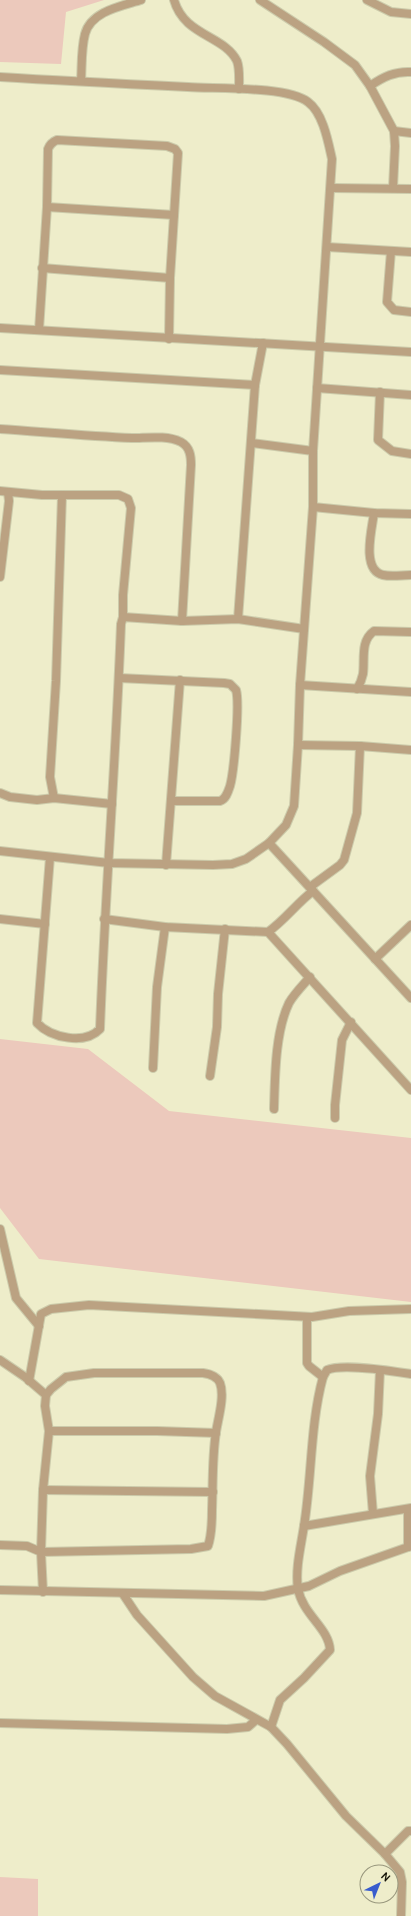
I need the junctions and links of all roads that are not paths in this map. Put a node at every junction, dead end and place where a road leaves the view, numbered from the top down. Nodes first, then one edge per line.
1 (141, 0) edge
2 (174, 0) edge
3 (260, 0) edge
4 (367, 0) edge
5 (411, 14) edge
6 (411, 72) edge
7 (0, 77) edge
8 (81, 81) junction
9 (370, 86) junction
10 (239, 89) junction
11 (394, 132) junction
12 (411, 132) edge
13 (331, 188) junction
14 (394, 188) junction
15 (411, 189) edge
16 (47, 207) junction
17 (174, 215) junction
18 (327, 247) junction
19 (391, 251) junction
20 (411, 252) edge
21 (42, 268) junction
22 (170, 278) junction
23 (411, 312) edge
24 (0, 328) edge
25 (39, 330) junction
26 (169, 339) junction
27 (263, 343) junction
28 (320, 347) junction
29 (411, 352) edge
30 (0, 370) edge
31 (255, 384) junction
32 (318, 388) junction
33 (380, 392) junction
34 (411, 395) edge
35 (0, 429) edge
36 (252, 443) junction
37 (313, 450) junction
38 (411, 454) edge
39 (4, 491) edge
40 (62, 495) junction
41 (313, 507) junction
42 (374, 513) junction
43 (411, 514) edge
44 (411, 575) edge
45 (0, 577) edge
46 (123, 617) junction
47 (238, 620) junction
48 (182, 621) junction
49 (304, 629) junction
50 (411, 632) edge
51 (119, 678) junction
52 (180, 680) junction
53 (300, 685) junction
54 (357, 689) junction
55 (411, 692) edge
56 (298, 745) junction
57 (360, 746) junction
58 (411, 750) edge
59 (0, 793) edge
60 (54, 798) junction
61 (171, 801) junction
62 (112, 804) junction
63 (269, 843) junction
64 (0, 851) edge
65 (50, 857) junction
66 (109, 863) junction
67 (166, 864) junction
68 (311, 889) junction
69 (0, 918) edge
70 (104, 919) junction
71 (45, 924) junction
72 (411, 925) edge
73 (165, 927) junction
74 (225, 930) junction
75 (268, 932) junction
76 (375, 959) junction
77 (310, 976) junction
78 (411, 998) edge
79 (351, 1022) junction
80 (153, 1068) dead end
81 (210, 1076) dead end
82 (411, 1090) edge
83 (274, 1109) dead end
84 (335, 1118) dead end
85 (0, 1230) edge
86 (0, 1267) edge
87 (10, 1268) junction
88 (411, 1310) edge
89 (307, 1317) junction
90 (39, 1326) junction
91 (0, 1360) edge
92 (380, 1370) junction
93 (411, 1374) edge
94 (323, 1377) junction
95 (29, 1381) junction
96 (46, 1396) junction
97 (49, 1431) junction
98 (216, 1433) junction
99 (43, 1490) junction
100 (213, 1492) junction
101 (410, 1508) edge
102 (373, 1514) junction
103 (304, 1526) junction
104 (0, 1546) edge
105 (410, 1546) edge
106 (41, 1552) junction
107 (298, 1589) junction
108 (0, 1590) edge
109 (43, 1592) junction
110 (123, 1594) junction
111 (256, 1720) junction
112 (0, 1723) edge
113 (271, 1727) junction
114 (410, 1829) edge
115 (385, 1854) junction
116 (401, 1916) edge

1 - 8 street
2 - 10 street
3 - 9 street
4 - 5 street
6 - 9 street
7 - 8 street
8 - 10 street
9 - 11 street
10 - 13 street
11 - 12 street
11 - 14 street
13 - 14 street
13 - 18 street
14 - 15 street
16 - 17 street
16 - 17 street
16 - 21 street
17 - 22 street
18 - 19 street
18 - 28 street
19 - 20 street
19 - 23 street
21 - 22 street
21 - 25 street
22 - 26 street
24 - 25 street
25 - 26 street
26 - 27 street
27 - 28 street
27 - 31 street
28 - 29 street
28 - 32 street
30 - 31 street
31 - 36 street
32 - 33 street
32 - 37 street
33 - 34 street
33 - 38 street
35 - 48 street
36 - 37 street
36 - 47 street
37 - 41 street
39 - 40 street
39 - 45 street
40 - 46 street
40 - 60 street
41 - 42 street
41 - 49 street
42 - 43 street
42 - 44 street
46 - 48 street
46 - 51 street
47 - 48 street
47 - 49 street
49 - 53 street
50 - 54 street
51 - 52 street
51 - 62 street
52 - 61 street
52 - 61 street
53 - 54 street
53 - 56 street
54 - 55 street
56 - 57 street
56 - 63 street
57 - 58 street
57 - 68 street
59 - 60 street
60 - 62 street
61 - 67 street
62 - 66 street
63 - 67 street
63 - 68 street
64 - 65 street
65 - 66 street
65 - 71 street
66 - 67 street
66 - 70 street
68 - 75 street
68 - 76 street
69 - 71 street
70 - 71 street
70 - 73 street
72 - 76 street
73 - 74 street
73 - 80 street
74 - 75 street
74 - 81 street
75 - 77 street
76 - 78 street
77 - 79 street
77 - 83 street
79 - 82 street
79 - 84 street
85 - 87 street
86 - 87 street
87 - 90 street
88 - 89 street
89 - 90 street
89 - 94 street
90 - 95 street
91 - 95 street
92 - 93 street
92 - 94 street
92 - 102 street
94 - 103 street
95 - 96 street
96 - 97 street
96 - 98 street
97 - 98 street
97 - 99 street
98 - 100 street
99 - 100 street
99 - 106 street
100 - 106 street
101 - 102 street
101 - 105 street
102 - 103 street
103 - 107 street
104 - 106 street
105 - 107 street
106 - 109 street
107 - 110 street
107 - 113 street
108 - 109 street
109 - 110 street
110 - 111 street
111 - 112 street
111 - 113 street
113 - 115 street
114 - 115 street
115 - 116 street

